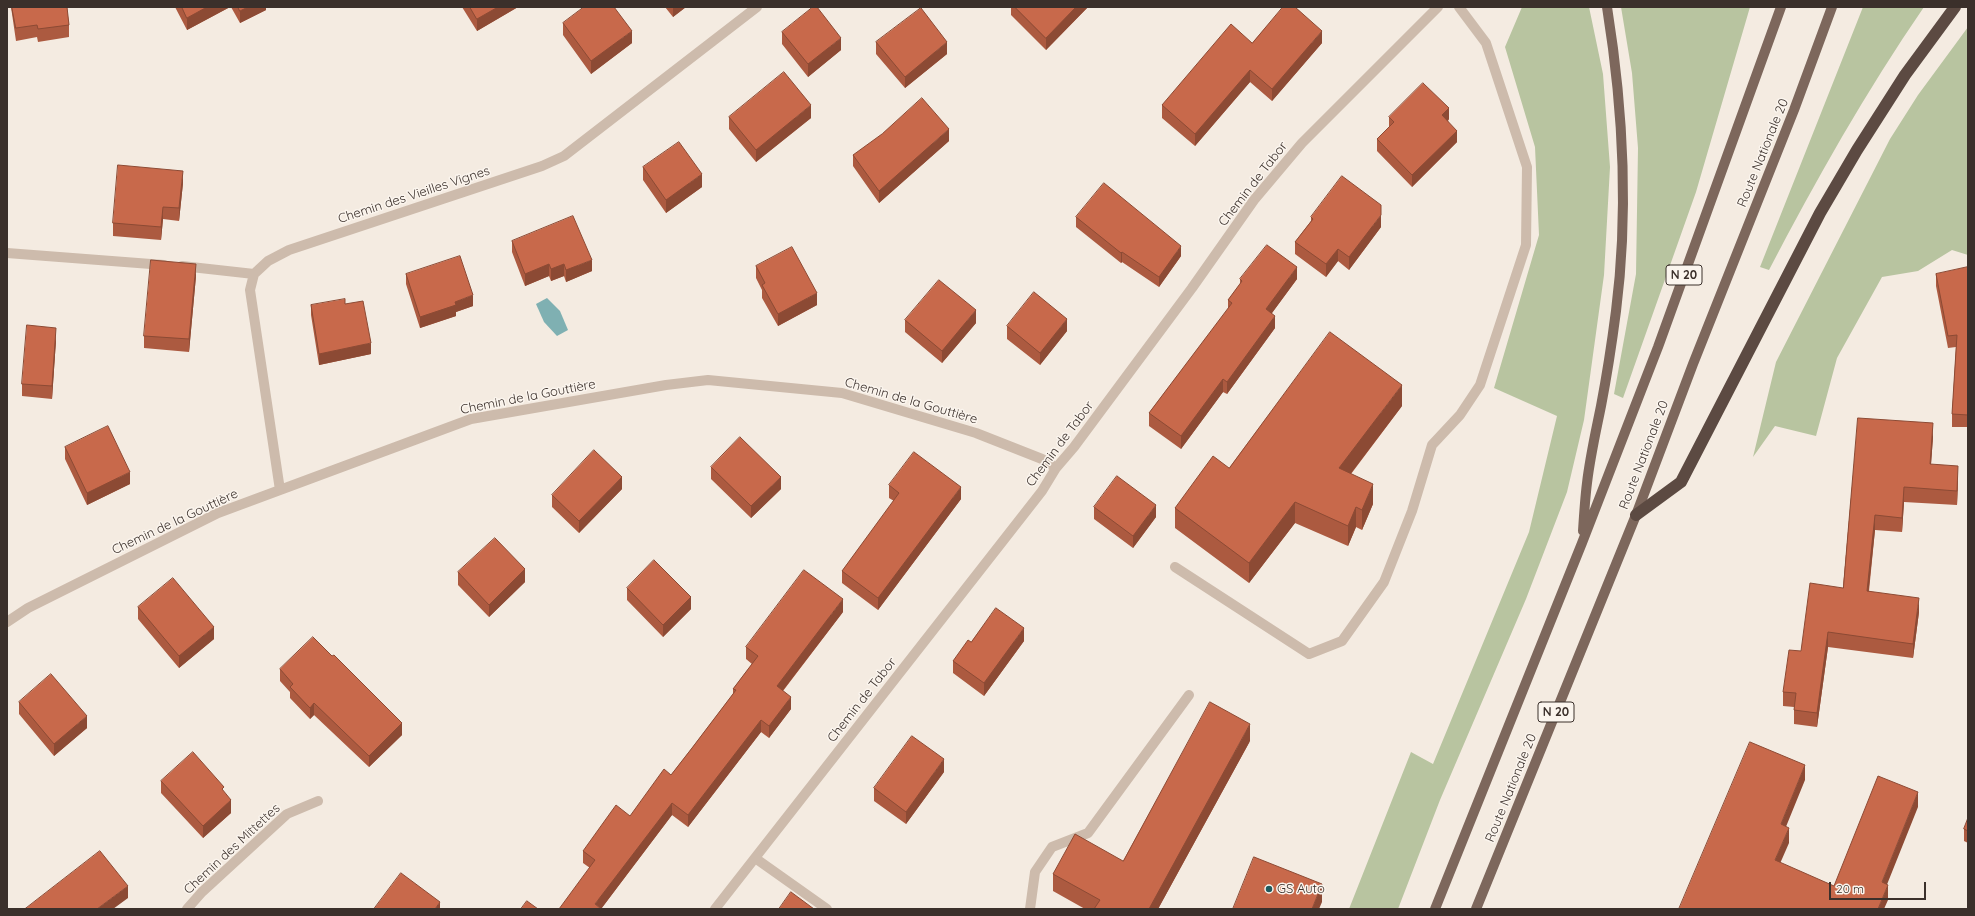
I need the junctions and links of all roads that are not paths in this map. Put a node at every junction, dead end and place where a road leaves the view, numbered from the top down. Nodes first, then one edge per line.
1 (757, 7) edge
2 (1438, 7) edge
3 (1459, 7) edge
4 (1607, 7) edge
5 (1782, 7) edge
6 (1832, 7) edge
7 (1955, 7) edge
8 (7, 253) edge
9 (254, 274) junction
10 (1056, 468) junction
11 (280, 490) junction
12 (1636, 515) junction
13 (1582, 542) junction
14 (1175, 567) dead end
15 (7, 622) edge
16 (1189, 695) dead end
17 (318, 801) dead end
18 (755, 858) junction
19 (187, 909) edge
20 (715, 909) edge
21 (827, 909) edge
22 (1030, 909) edge
23 (1435, 909) edge
24 (1476, 909) edge

1 - 9 street, Chemin des Vieilles Vignes
2 - 10 street, Chemin de Tabor
3 - 14 street
4 - 13 main road
5 - 13 main road, Route Nationale 20 / N 20
6 - 12 main road, Route Nationale 20 / N 20
7 - 12 highway
8 - 9 street
9 - 11 street
10 - 11 street, Chemin de la Gouttière
10 - 18 street, Chemin de Tabor
11 - 15 street, Chemin de la Gouttière
12 - 24 main road, Route Nationale 20 / N 20
13 - 23 main road, Route Nationale 20 / N 20
16 - 22 street
17 - 19 street, Chemin des Mittettes
18 - 20 street, Chemin de Tabor
18 - 21 street

